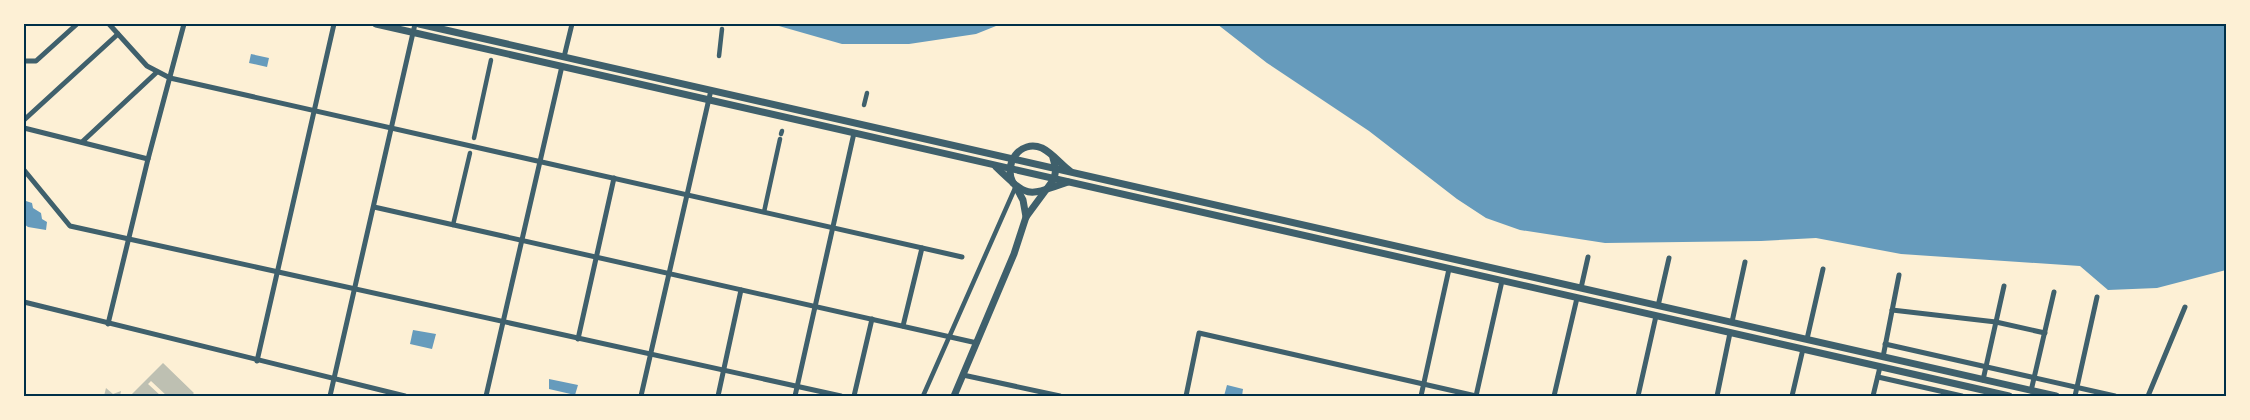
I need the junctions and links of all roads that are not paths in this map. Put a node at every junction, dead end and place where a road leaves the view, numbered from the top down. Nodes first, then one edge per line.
1 (77, 24) edge
2 (109, 24) edge
3 (184, 24) edge
4 (334, 24) edge
5 (376, 24) edge
6 (417, 24) edge
7 (572, 24) edge
8 (722, 29) dead end
9 (414, 32) junction
10 (118, 34) junction
11 (719, 56) dead end
12 (564, 57) junction
13 (491, 60) dead end
14 (24, 61) edge
15 (562, 66) junction
16 (157, 72) junction
17 (170, 78) junction
18 (710, 90) junction
19 (867, 93) dead end
20 (708, 100) junction
21 (864, 105) dead end
22 (314, 110) junction
23 (24, 120) edge
24 (24, 128) edge
25 (392, 128) junction
26 (854, 133) junction
27 (781, 135) dead end
28 (474, 138) dead end
29 (82, 142) junction
30 (470, 153) dead end
31 (1053, 158) junction
32 (148, 159) junction
33 (1012, 159) junction
34 (540, 162) junction
35 (994, 165) junction
36 (1009, 169) junction
37 (1056, 169) junction
38 (24, 170) edge
39 (1072, 172) junction
40 (614, 178) junction
41 (1054, 179) junction
42 (1069, 182) junction
43 (1014, 185) junction
44 (1044, 191) junction
45 (688, 195) junction
46 (374, 207) junction
47 (764, 212) junction
48 (1026, 217) junction
49 (453, 225) junction
50 (833, 228) junction
51 (129, 240) junction
52 (522, 241) junction
53 (922, 248) junction
54 (597, 257) junction
55 (962, 257) dead end
56 (1588, 257) dead end
57 (1669, 258) dead end
58 (1745, 262) dead end
59 (1449, 269) junction
60 (1823, 269) dead end
61 (277, 273) junction
62 (669, 274) junction
63 (1899, 275) dead end
64 (1502, 281) junction
65 (2004, 286) dead end
66 (1581, 288) junction
67 (741, 290) junction
68 (355, 291) junction
69 (2054, 292) dead end
70 (2097, 297) dead end
71 (1577, 298) junction
72 (24, 302) edge
73 (815, 306) junction
74 (1658, 306) junction
75 (2185, 307) dead end
76 (1892, 310) junction
77 (1656, 316) junction
78 (872, 319) junction
79 (503, 322) junction
80 (1732, 322) junction
81 (1996, 322) junction
82 (108, 324) junction
83 (902, 326) junction
84 (1730, 333) junction
85 (2045, 333) junction
86 (949, 336) junction
87 (578, 339) junction
88 (1807, 339) junction
89 (977, 343) junction
90 (1885, 344) junction
91 (1803, 349) junction
92 (650, 354) junction
93 (1883, 357) junction
94 (257, 361) junction
95 (1880, 367) junction
96 (1986, 367) junction
97 (724, 370) junction
98 (963, 375) junction
99 (1878, 377) junction
100 (2034, 378) junction
101 (335, 380) junction
102 (1983, 380) junction
103 (1424, 384) junction
104 (797, 386) junction
105 (2077, 388) junction
106 (2032, 391) junction
107 (1980, 393) edge
108 (330, 396) edge
109 (405, 396) edge
110 (486, 396) edge
111 (641, 396) edge
112 (718, 396) edge
113 (795, 396) edge
114 (841, 396) edge
115 (854, 396) edge
116 (923, 396) edge
117 (954, 396) edge
118 (1060, 396) edge
119 (1186, 396) edge
120 (1421, 396) edge
121 (1476, 396) edge
122 (1554, 396) edge
123 (1638, 396) edge
124 (1717, 396) edge
125 (1792, 396) edge
126 (1873, 396) edge
127 (1962, 396) edge
128 (2009, 396) edge
129 (2056, 396) edge
130 (2075, 396) edge
131 (2115, 396) edge
132 (2148, 396) edge

1 - 14 street
2 - 10 street
3 - 17 street
4 - 22 street
5 - 9 street
6 - 9 street
6 - 12 street
7 - 12 street
8 - 11 street
9 - 15 street
9 - 25 street
10 - 16 street
10 - 23 street
12 - 18 street
13 - 28 street
15 - 20 street
15 - 34 street
16 - 17 street
16 - 29 street
17 - 22 street
17 - 32 street
18 - 20 street
18 - 33 street
19 - 21 street
20 - 26 street
20 - 45 street
22 - 25 street
22 - 61 street
24 - 29 street
25 - 34 street
25 - 46 street
26 - 35 street
26 - 50 street
27 - 47 street
29 - 32 street
30 - 49 street
31 - 33 street
31 - 37 street
31 - 39 street
32 - 51 street
33 - 36 street
33 - 37 street
34 - 40 street
34 - 52 street
35 - 36 street
35 - 43 street
36 - 41 street
36 - 43 street
37 - 39 street
37 - 41 street
38 - 51 street
39 - 66 street
40 - 45 street
40 - 54 street
41 - 42 street
41 - 44 street
42 - 44 street
42 - 59 street
43 - 44 street
43 - 48 street
43 - 86 street
44 - 48 street
45 - 47 street
45 - 62 street
46 - 49 street
46 - 68 street
47 - 50 street
48 - 89 street
49 - 52 street
50 - 53 street
50 - 73 street
51 - 61 street
51 - 82 street
52 - 54 street
52 - 79 street
53 - 55 street
53 - 83 street
54 - 62 street
54 - 87 street
56 - 66 street
57 - 74 street
58 - 80 street
59 - 64 street
59 - 103 street
60 - 88 street
61 - 68 street
61 - 94 street
62 - 67 street
62 - 92 street
63 - 76 street
64 - 71 street
64 - 121 street
65 - 81 street
66 - 74 street
67 - 73 street
67 - 97 street
68 - 79 street
68 - 101 street
69 - 85 street
70 - 105 street
71 - 77 street
71 - 122 street
72 - 82 street
73 - 78 street
73 - 104 street
74 - 80 street
75 - 132 street
76 - 81 street
76 - 90 street
77 - 84 street
77 - 123 street
78 - 83 street
78 - 115 street
79 - 87 street
79 - 110 street
80 - 88 street
81 - 85 street
81 - 96 street
82 - 94 street
83 - 86 street
84 - 91 street
84 - 124 street
85 - 100 street
86 - 89 street
86 - 116 street
87 - 92 street
88 - 93 street
89 - 98 street
90 - 93 street
90 - 96 street
91 - 95 street
91 - 125 street
92 - 97 street
92 - 111 street
93 - 102 street
94 - 101 street
95 - 99 street
95 - 107 street
96 - 100 street
96 - 102 street
97 - 104 street
97 - 112 street
98 - 117 street
98 - 118 street
99 - 126 street
99 - 127 street
100 - 105 street
100 - 106 street
101 - 108 street
101 - 109 street
102 - 106 street
103 - 119 street
103 - 120 street
103 - 121 street
104 - 113 street
104 - 114 street
105 - 130 street
105 - 131 street
106 - 129 street
107 - 128 street

